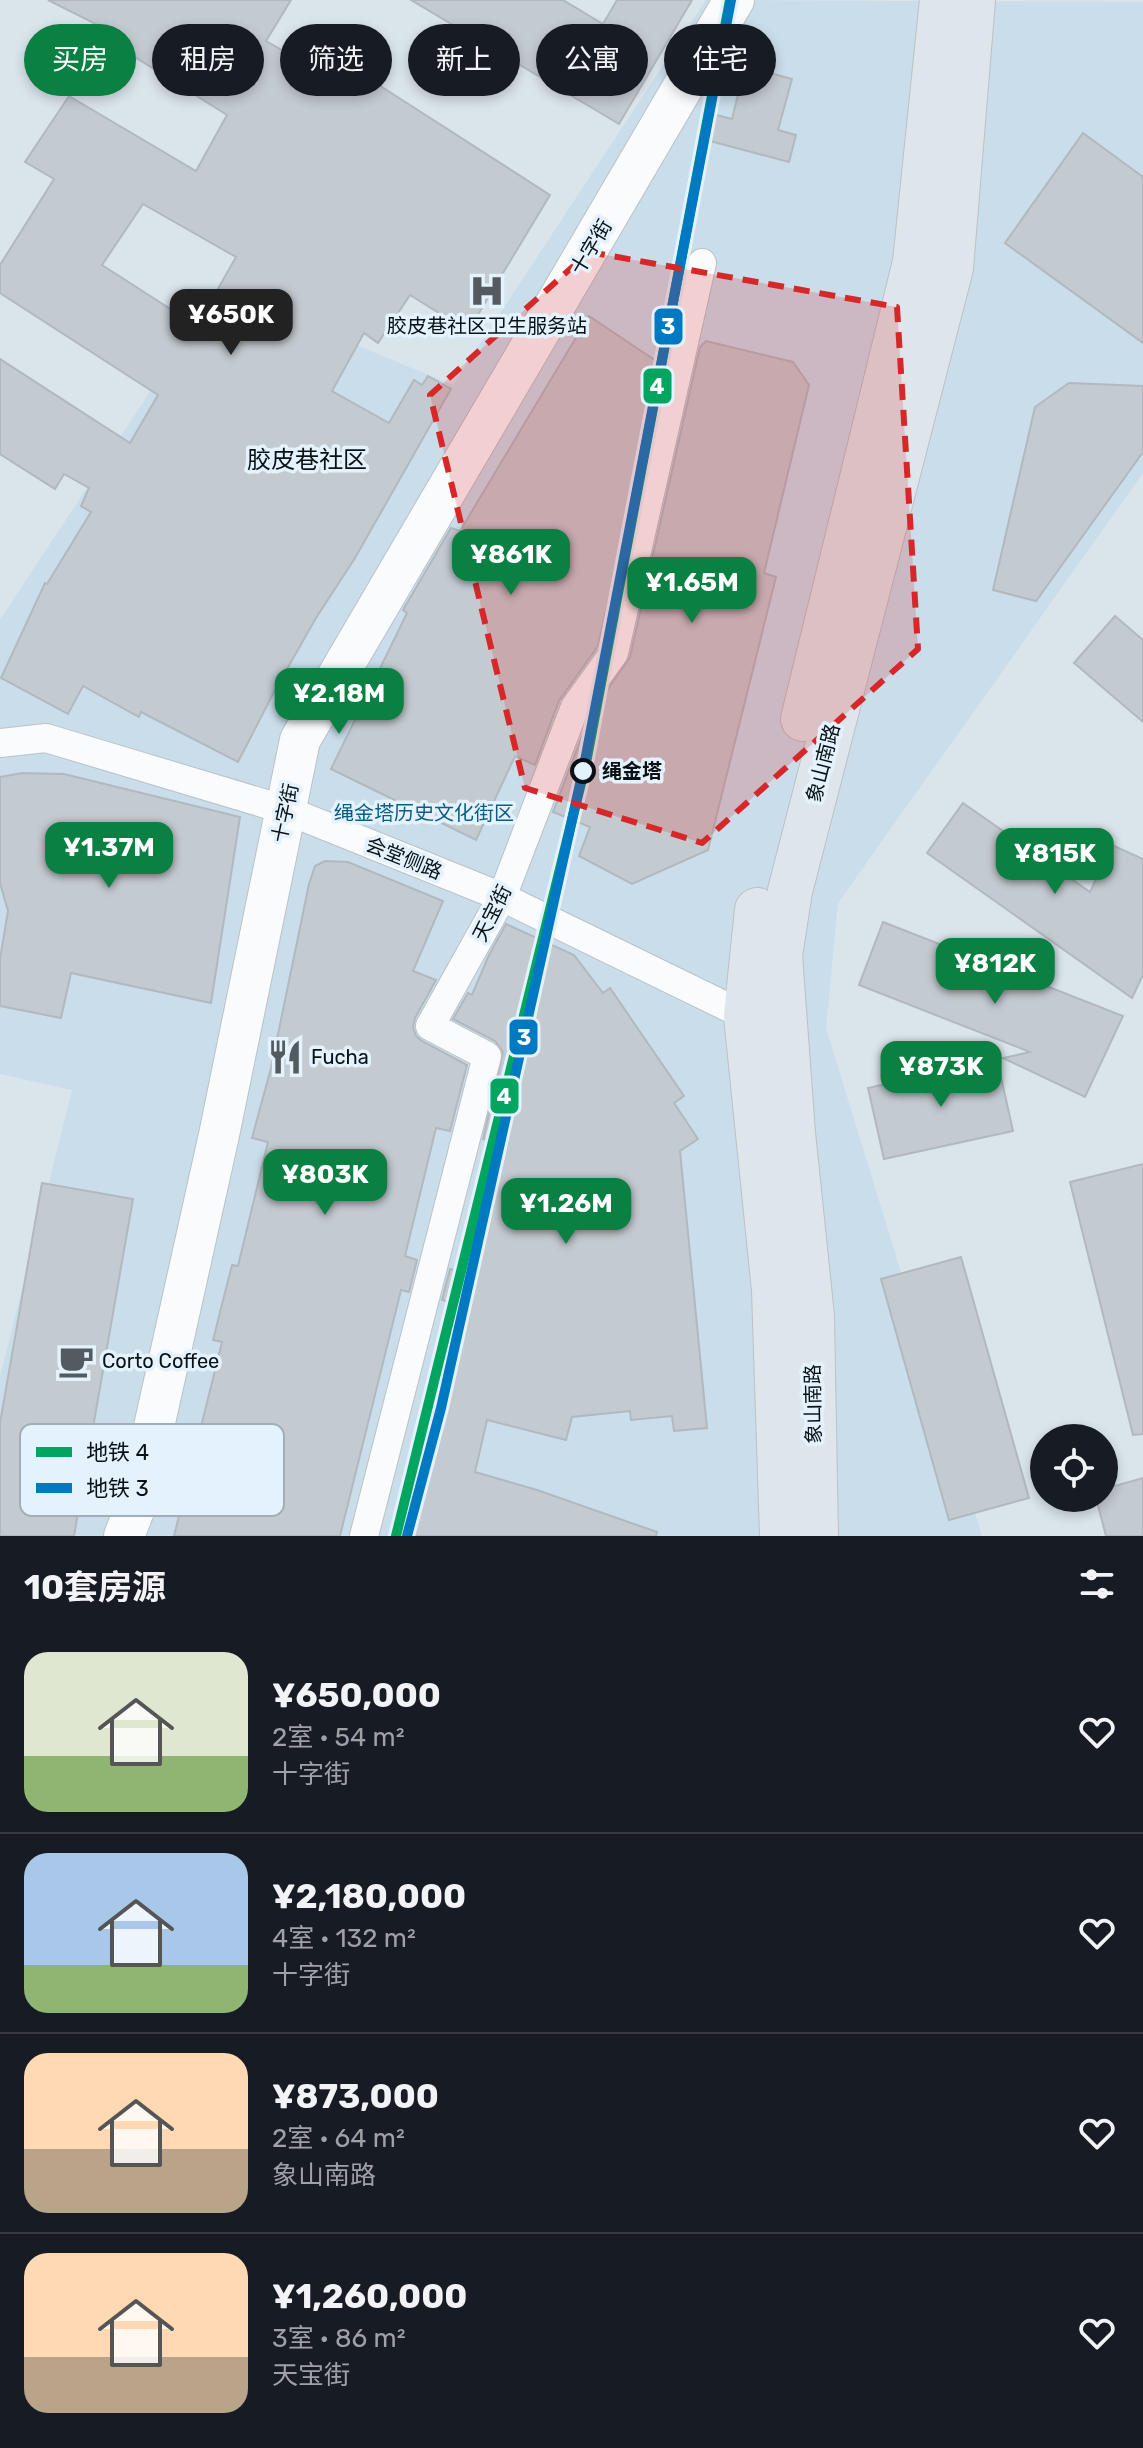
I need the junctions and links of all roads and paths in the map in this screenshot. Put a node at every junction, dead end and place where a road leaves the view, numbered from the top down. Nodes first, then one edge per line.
1 (734, 0) edge
2 (942, 0) edge
3 (973, 0) edge
4 (702, 263) dead end
5 (0, 743) edge
6 (286, 810) junction
7 (502, 897) junction
8 (746, 1016) junction
9 (155, 1424) edge
10 (132, 1516) edge
11 (124, 1536) edge
12 (364, 1536) edge
13 (782, 1536) edge
14 (816, 1536) edge

1 - 6 street, 十字街
2 - 8 main road, 象山南路
3 - 14 main road, 象山南路
4 - 7 street, 天宝街
5 - 6 street, 会堂侧路
6 - 7 street, 会堂侧路
6 - 9 street, 十字街
7 - 8 street, 会堂侧路
7 - 12 street, 天宝街
8 - 13 main road, 象山南路
10 - 11 street, 十字街

